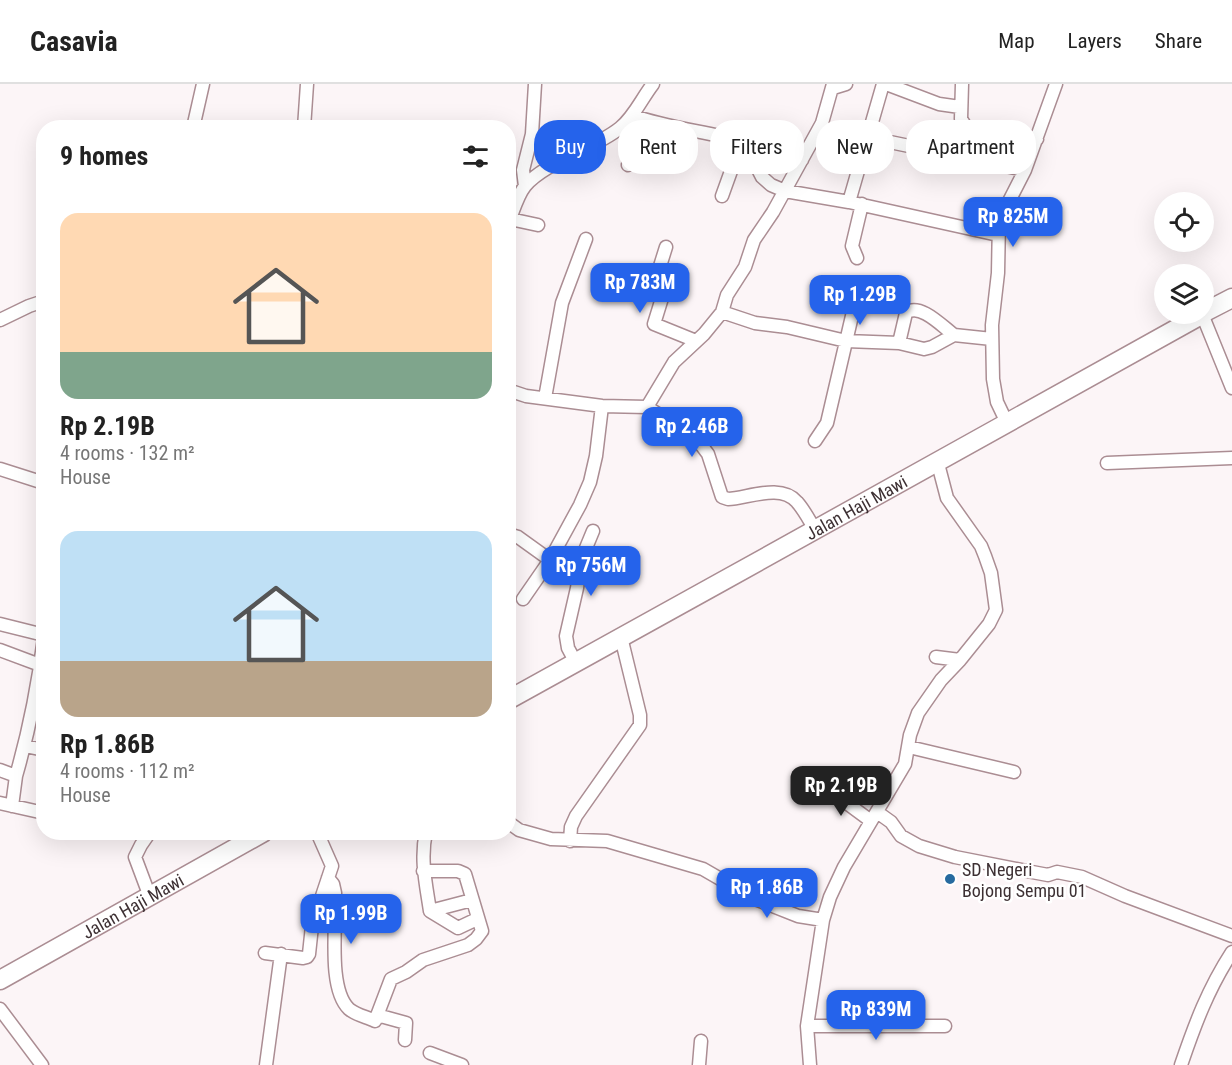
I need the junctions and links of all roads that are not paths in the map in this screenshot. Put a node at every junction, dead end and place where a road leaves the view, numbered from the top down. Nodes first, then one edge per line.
1 (203, 84) edge
2 (307, 84) edge
3 (535, 84) edge
4 (653, 84) edge
5 (846, 84) edge
6 (885, 84) edge
7 (962, 84) edge
8 (1056, 84) edge
9 (833, 86) edge
10 (960, 106) junction
11 (632, 115) junction
12 (195, 120) edge
13 (305, 120) edge
14 (645, 120) edge
15 (1037, 139) joint
16 (804, 156) edge
17 (729, 174) edge
18 (761, 174) edge
19 (794, 174) edge
20 (1023, 174) edge
21 (525, 186) junction
22 (785, 191) junction
23 (722, 196) dead end
24 (855, 203) junction
25 (516, 206) edge
26 (516, 223) edge
27 (538, 225) dead end
28 (998, 235) junction
29 (586, 239) dead end
30 (666, 248) dead end
31 (857, 258) dead end
32 (1232, 298) edge
33 (855, 303) dead end
34 (36, 304) edge
35 (1214, 307) edge
36 (722, 312) junction
37 (0, 320) edge
38 (1183, 324) edge
39 (1207, 324) edge
40 (954, 335) junction
41 (992, 339) junction
42 (696, 341) junction
43 (846, 341) junction
44 (899, 343) junction
45 (1232, 388) edge
46 (516, 393) edge
47 (544, 398) junction
48 (602, 406) junction
49 (647, 407) junction
50 (1007, 423) junction
51 (815, 441) dead end
52 (1232, 458) edge
53 (937, 460) junction
54 (1107, 464) dead end
55 (0, 469) edge
56 (36, 480) edge
57 (593, 531) dead end
58 (816, 531) junction
59 (516, 536) edge
60 (550, 560) junction
61 (523, 599) dead end
62 (0, 624) edge
63 (36, 635) edge
64 (621, 638) junction
65 (0, 650) edge
66 (936, 657) dead end
67 (960, 660) junction
68 (576, 663) junction
69 (36, 664) edge
70 (36, 687) edge
71 (516, 696) edge
72 (25, 746) junction
73 (909, 747) junction
74 (36, 748) edge
75 (0, 770) edge
76 (1014, 772) dead end
77 (16, 776) junction
78 (829, 790) dead end
79 (6, 804) edge
80 (36, 811) edge
81 (874, 816) junction
82 (516, 828) edge
83 (144, 840) edge
84 (250, 840) edge
85 (321, 840) edge
86 (424, 840) edge
87 (570, 841) junction
88 (423, 871) junction
89 (328, 878) junction
90 (150, 897) junction
91 (472, 900) junction
92 (430, 911) junction
93 (477, 919) junction
94 (823, 920) junction
95 (1232, 936) edge
96 (1232, 952) edge
97 (265, 953) dead end
98 (281, 954) junction
99 (0, 980) edge
100 (0, 1009) edge
101 (377, 1015) junction
102 (807, 1026) junction
103 (945, 1026) dead end
104 (405, 1040) dead end
105 (700, 1041) dead end
106 (430, 1053) dead end
107 (42, 1065) edge
108 (266, 1065) edge
109 (462, 1065) edge
110 (699, 1065) edge
111 (810, 1065) edge
112 (1181, 1065) edge

1 - 12 street
2 - 13 street
3 - 21 street
4 - 11 street
5 - 9 street
6 - 10 street
6 - 24 street
7 - 10 street
8 - 15 street
9 - 16 street
10 - 15 street
11 - 14 street
11 - 21 street
17 - 23 street
18 - 22 street
19 - 22 street
20 - 28 street
21 - 25 street
22 - 24 street
22 - 36 street
24 - 28 street
24 - 31 street
26 - 27 street
28 - 41 street
29 - 47 street
30 - 42 street
32 - 35 street, Jalan Haji Mawi
33 - 43 street
34 - 37 street
36 - 42 street
36 - 43 street
38 - 50 street, Jalan Haji Mawi
39 - 45 street
40 - 41 street
40 - 44 street
40 - 44 street
41 - 50 street
42 - 49 street
43 - 44 street
43 - 51 street
46 - 47 street
47 - 48 street
48 - 49 street
48 - 60 street
49 - 58 street
50 - 53 street, Jalan Haji Mawi
52 - 54 street
53 - 58 street, Jalan Haji Mawi
53 - 67 street
55 - 56 street
57 - 68 street
58 - 64 street, Jalan Haji Mawi
59 - 60 street
60 - 61 street
62 - 63 street
64 - 68 street, Jalan Haji Mawi
64 - 87 street
65 - 69 street
66 - 67 street
67 - 73 street
68 - 71 street, Jalan Haji Mawi
70 - 72 street
72 - 74 street
72 - 77 street
73 - 76 street
73 - 81 street
75 - 77 street
77 - 79 street
78 - 81 street
79 - 80 street
81 - 94 street
81 - 95 street
82 - 87 street
83 - 90 street
84 - 90 street, Jalan Haji Mawi
85 - 89 street
86 - 88 street
87 - 94 street
88 - 91 street
88 - 92 street
89 - 98 street
89 - 101 street
90 - 99 street, Jalan Haji Mawi
91 - 92 street
91 - 93 street
92 - 93 street
93 - 101 street
94 - 102 street
96 - 112 street
97 - 98 street
98 - 108 street
100 - 107 street
101 - 104 street
102 - 103 street
102 - 111 street
105 - 110 street
106 - 109 street

